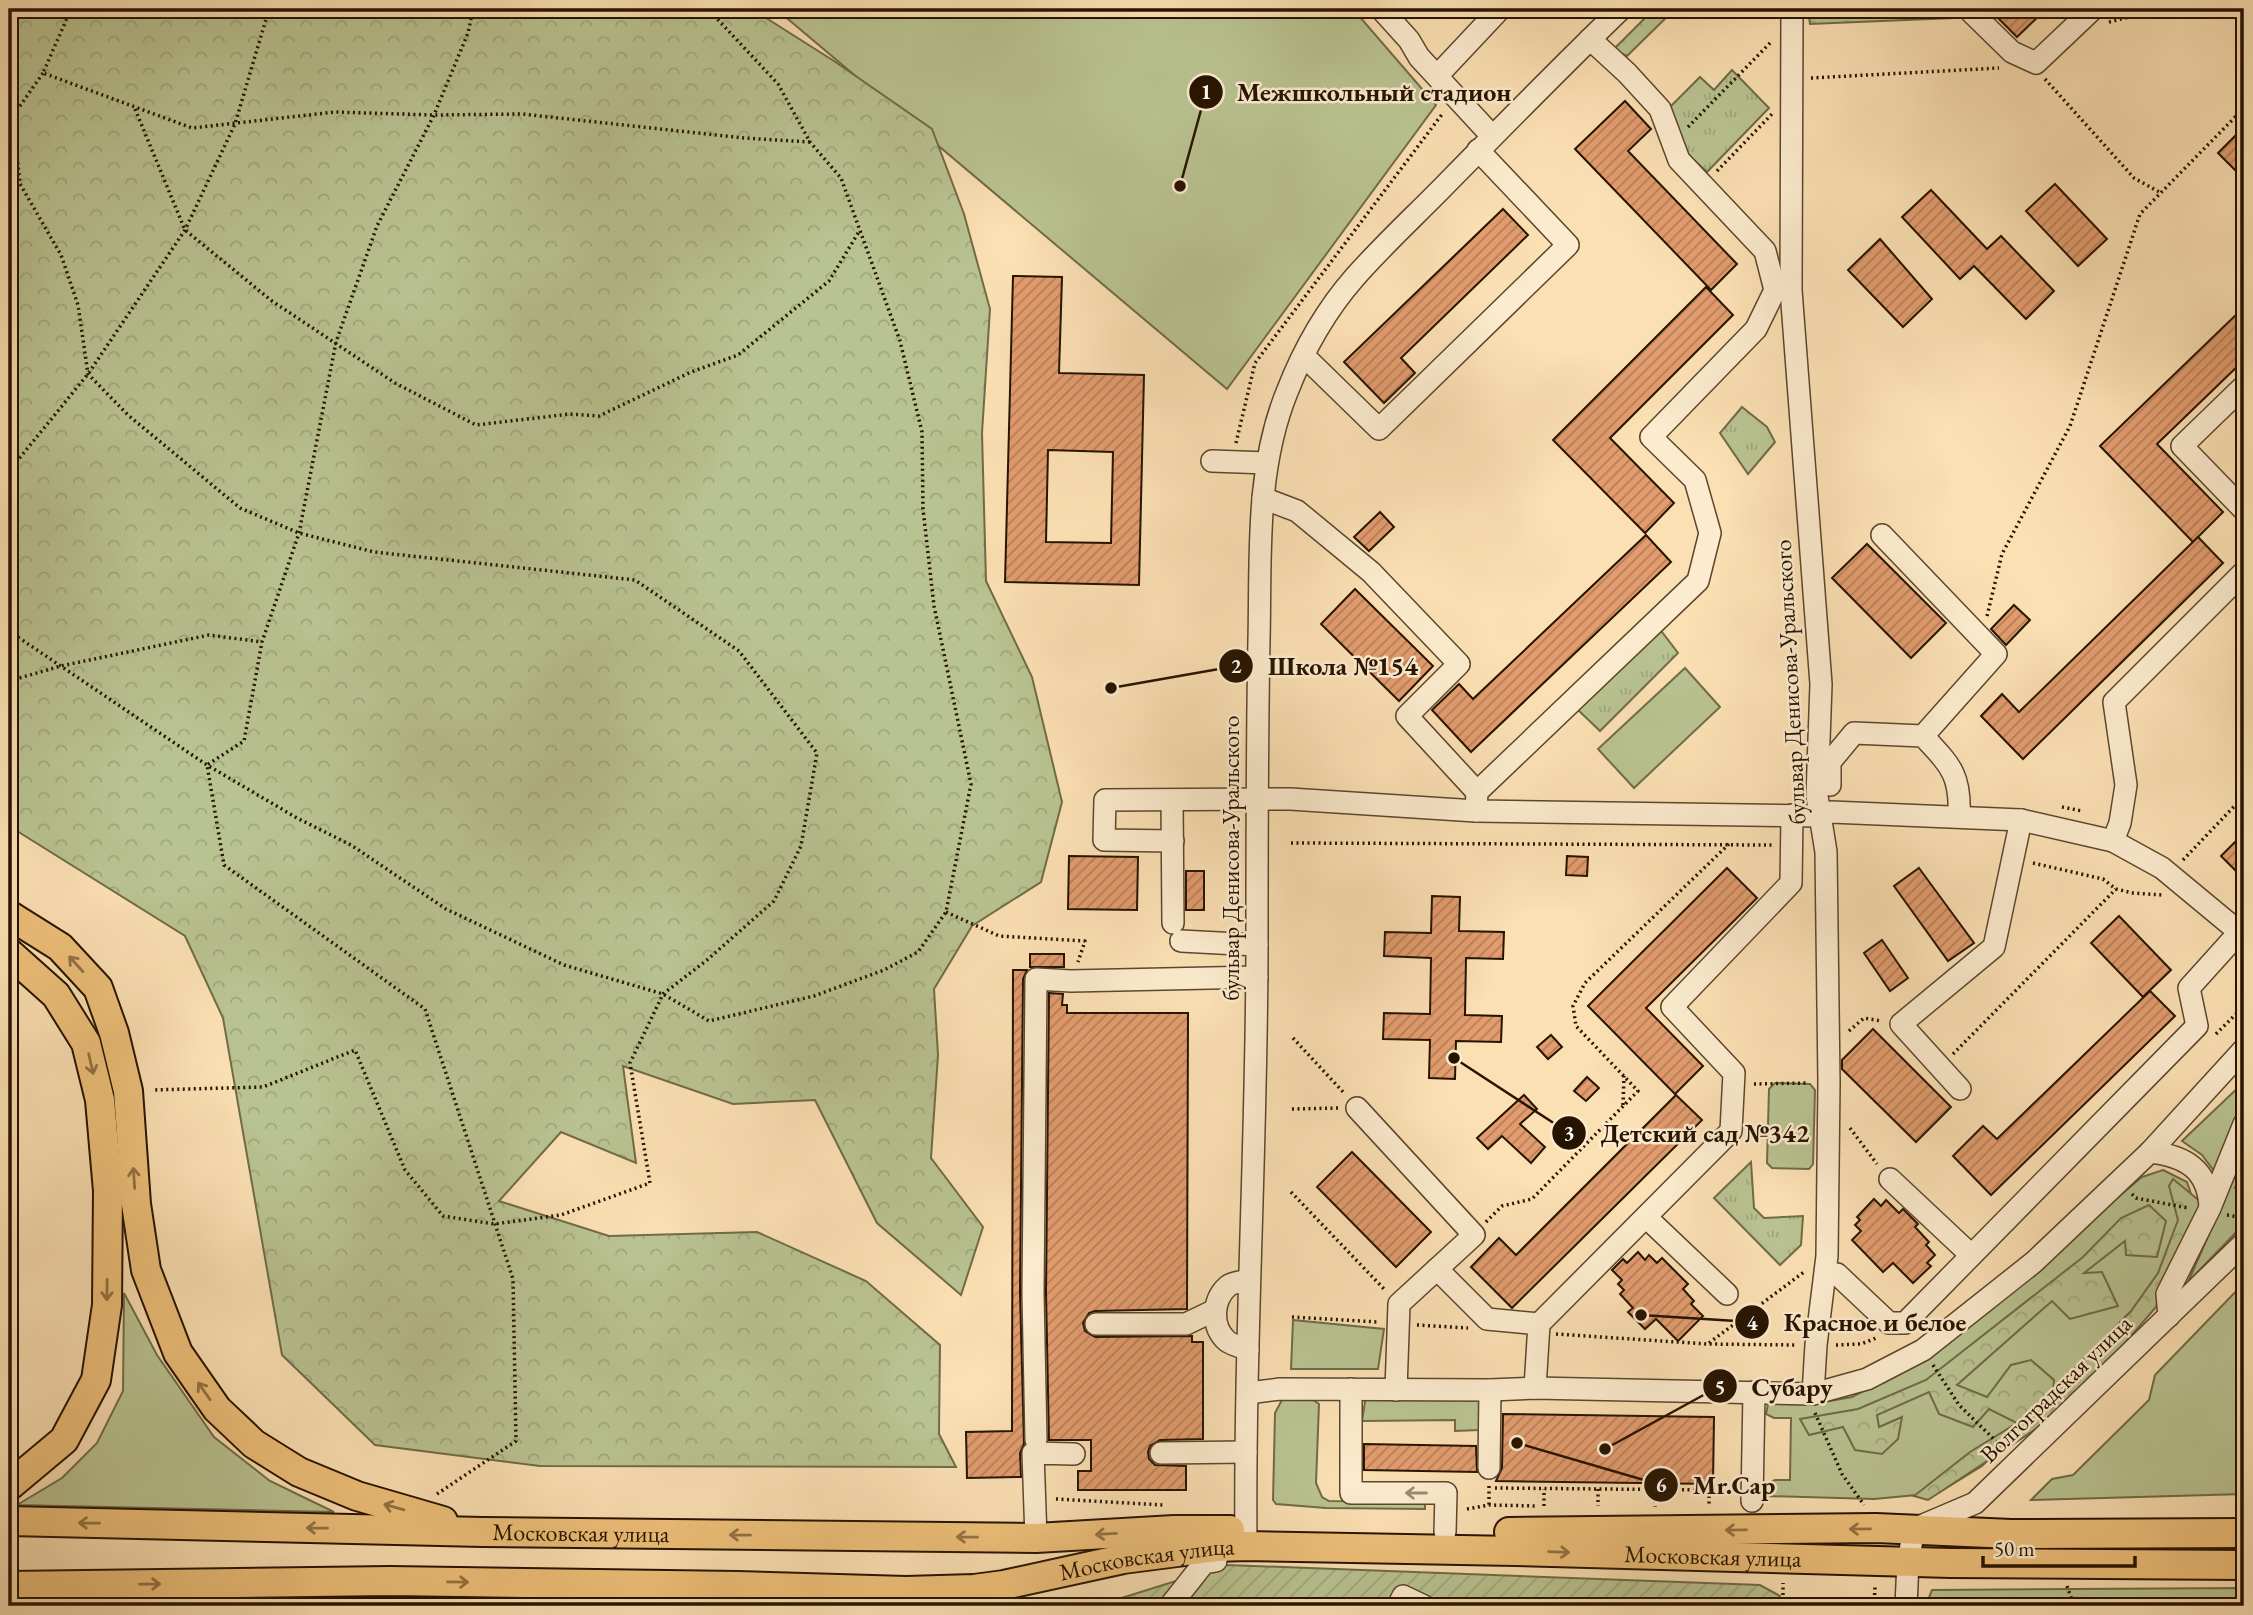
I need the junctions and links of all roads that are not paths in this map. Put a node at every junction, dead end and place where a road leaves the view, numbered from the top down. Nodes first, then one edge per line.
1 (1381, 9) edge
2 (1500, 9) edge
3 (1621, 9) edge
4 (1968, 9) edge
5 (2093, 9) edge
6 (1792, 15) edge
7 (1590, 39) junction
8 (1444, 82) junction
9 (1485, 143) junction
10 (1304, 356) junction
11 (2244, 386) edge
12 (1212, 461) dead end
13 (1260, 463) junction
14 (1263, 498) junction
15 (2244, 510) edge
16 (1882, 535) dead end
17 (2244, 572) edge
18 (1923, 736) junction
19 (1172, 800) junction
20 (1256, 800) junction
21 (1477, 801) junction
22 (1825, 814) junction
23 (1792, 815) junction
24 (1959, 816) junction
25 (2021, 820) junction
26 (1172, 841) junction
27 (2113, 841) junction
28 (9, 915) edge
29 (2242, 932) edge
30 (1257, 945) junction
31 (9, 953) edge
32 (1257, 977) junction
33 (2244, 1048) edge
34 (1960, 1089) dead end
35 (1357, 1108) road end
36 (2244, 1124) edge
37 (2150, 1152) junction
38 (1890, 1179) road end
39 (2209, 1210) junction
40 (1646, 1217) junction
41 (2244, 1243) edge
42 (1971, 1255) junction
43 (1832, 1265) junction
44 (1437, 1269) junction
45 (1249, 1280) junction
46 (1727, 1294) dead end
47 (1215, 1310) junction
48 (2169, 1316) junction
49 (1096, 1324) dead end
50 (1539, 1328) junction
51 (1248, 1350) junction
52 (1535, 1388) junction
53 (1351, 1389) junction
54 (1395, 1390) junction
55 (1490, 1390) junction
56 (1754, 1392) junction
57 (1248, 1393) junction
58 (1813, 1394) junction
59 (1036, 1440) dead end
60 (1246, 1452) junction
61 (1161, 1453) dead end
62 (1074, 1454) dead end
63 (1489, 1478) road end
64 (9, 1486) edge
65 (1752, 1501) dead end
66 (9, 1521) edge
67 (1914, 1530) junction
68 (483, 1532) junction
69 (1445, 1532) junction
70 (2244, 1532) edge
71 (1035, 1538) junction
72 (1246, 1538) junction
73 (1216, 1547) junction
74 (1908, 1562) junction
75 (2244, 1565) edge
76 (9, 1586) edge
77 (1170, 1606) edge
78 (1398, 1606) edge
79 (1424, 1606) edge
80 (1906, 1606) edge

1 - 8 street
2 - 8 street
3 - 7 street, бульвар Денисова-Уральского
4 - 5 street
6 - 22 street, бульвар Денисова-Уральского
7 - 9 street, бульвар Денисова-Уральского
7 - 21 street
8 - 9 street
9 - 10 street, бульвар Денисова-Уральского
9 - 10 street
10 - 13 street, бульвар Денисова-Уральского
11 - 15 street
12 - 13 street
13 - 14 street, бульвар Денисова-Уральского
14 - 20 street, бульвар Денисова-Уральского
14 - 21 street
16 - 18 street
17 - 27 street
18 - 22 street
18 - 24 street
19 - 20 street
19 - 26 street
19 - 26 street
20 - 21 street
20 - 30 street, бульвар Денисова-Уральского
21 - 23 street
22 - 23 street
22 - 24 street
22 - 43 street, бульвар Денисова-Уральского
23 - 40 street
24 - 25 street
25 - 27 street
25 - 34 street
26 - 30 street
27 - 29 street
68 -> 28 main road
29 - 42 street
30 - 32 street, бульвар Денисова-Уральского
31 -> 64 main road
32 - 45 street, бульвар Денисова-Уральского
32 - 59 street
33 - 37 street
35 - 44 street
36 - 39 street
37 - 39 street
37 - 58 street
38 - 42 street
39 - 48 street
40 - 46 street
40 - 50 street
41 - 48 street, Волгоградская улица
42 - 43 street
43 - 58 street, бульвар Денисова-Уральского
44 - 50 street
44 - 54 street
45 - 47 street
45 - 51 street, бульвар Денисова-Уральского
47 - 49 street
47 - 51 street
48 - 67 street, Волгоградская улица
50 - 52 street
51 - 57 street, бульвар Денисова-Уральского
52 - 55 street
52 - 56 street
53 - 54 street
53 - 57 street
69 -> 53 street
54 - 55 street
55 - 63 street
56 - 58 street
56 - 65 street
57 - 60 street, бульвар Денисова-Уральского
60 - 61 street
60 - 72 street, бульвар Денисова-Уральского
62 - 71 street
68 -> 66 main road, Московская улица
67 -> 69 main road, Московская улица
67 - 70 main road, Московская улица
67 - 74 street
71 -> 68 main road, Московская улица
69 - 72 main road, Московская улица
72 -> 71 main road, Московская улица
72 - 73 main road, Московская улица
72 -> 74 main road, Московская улица
76 -> 73 main road, Московская улица
73 - 77 street
74 - 75 main road, Московская улица
74 - 80 street
78 - 79 street

